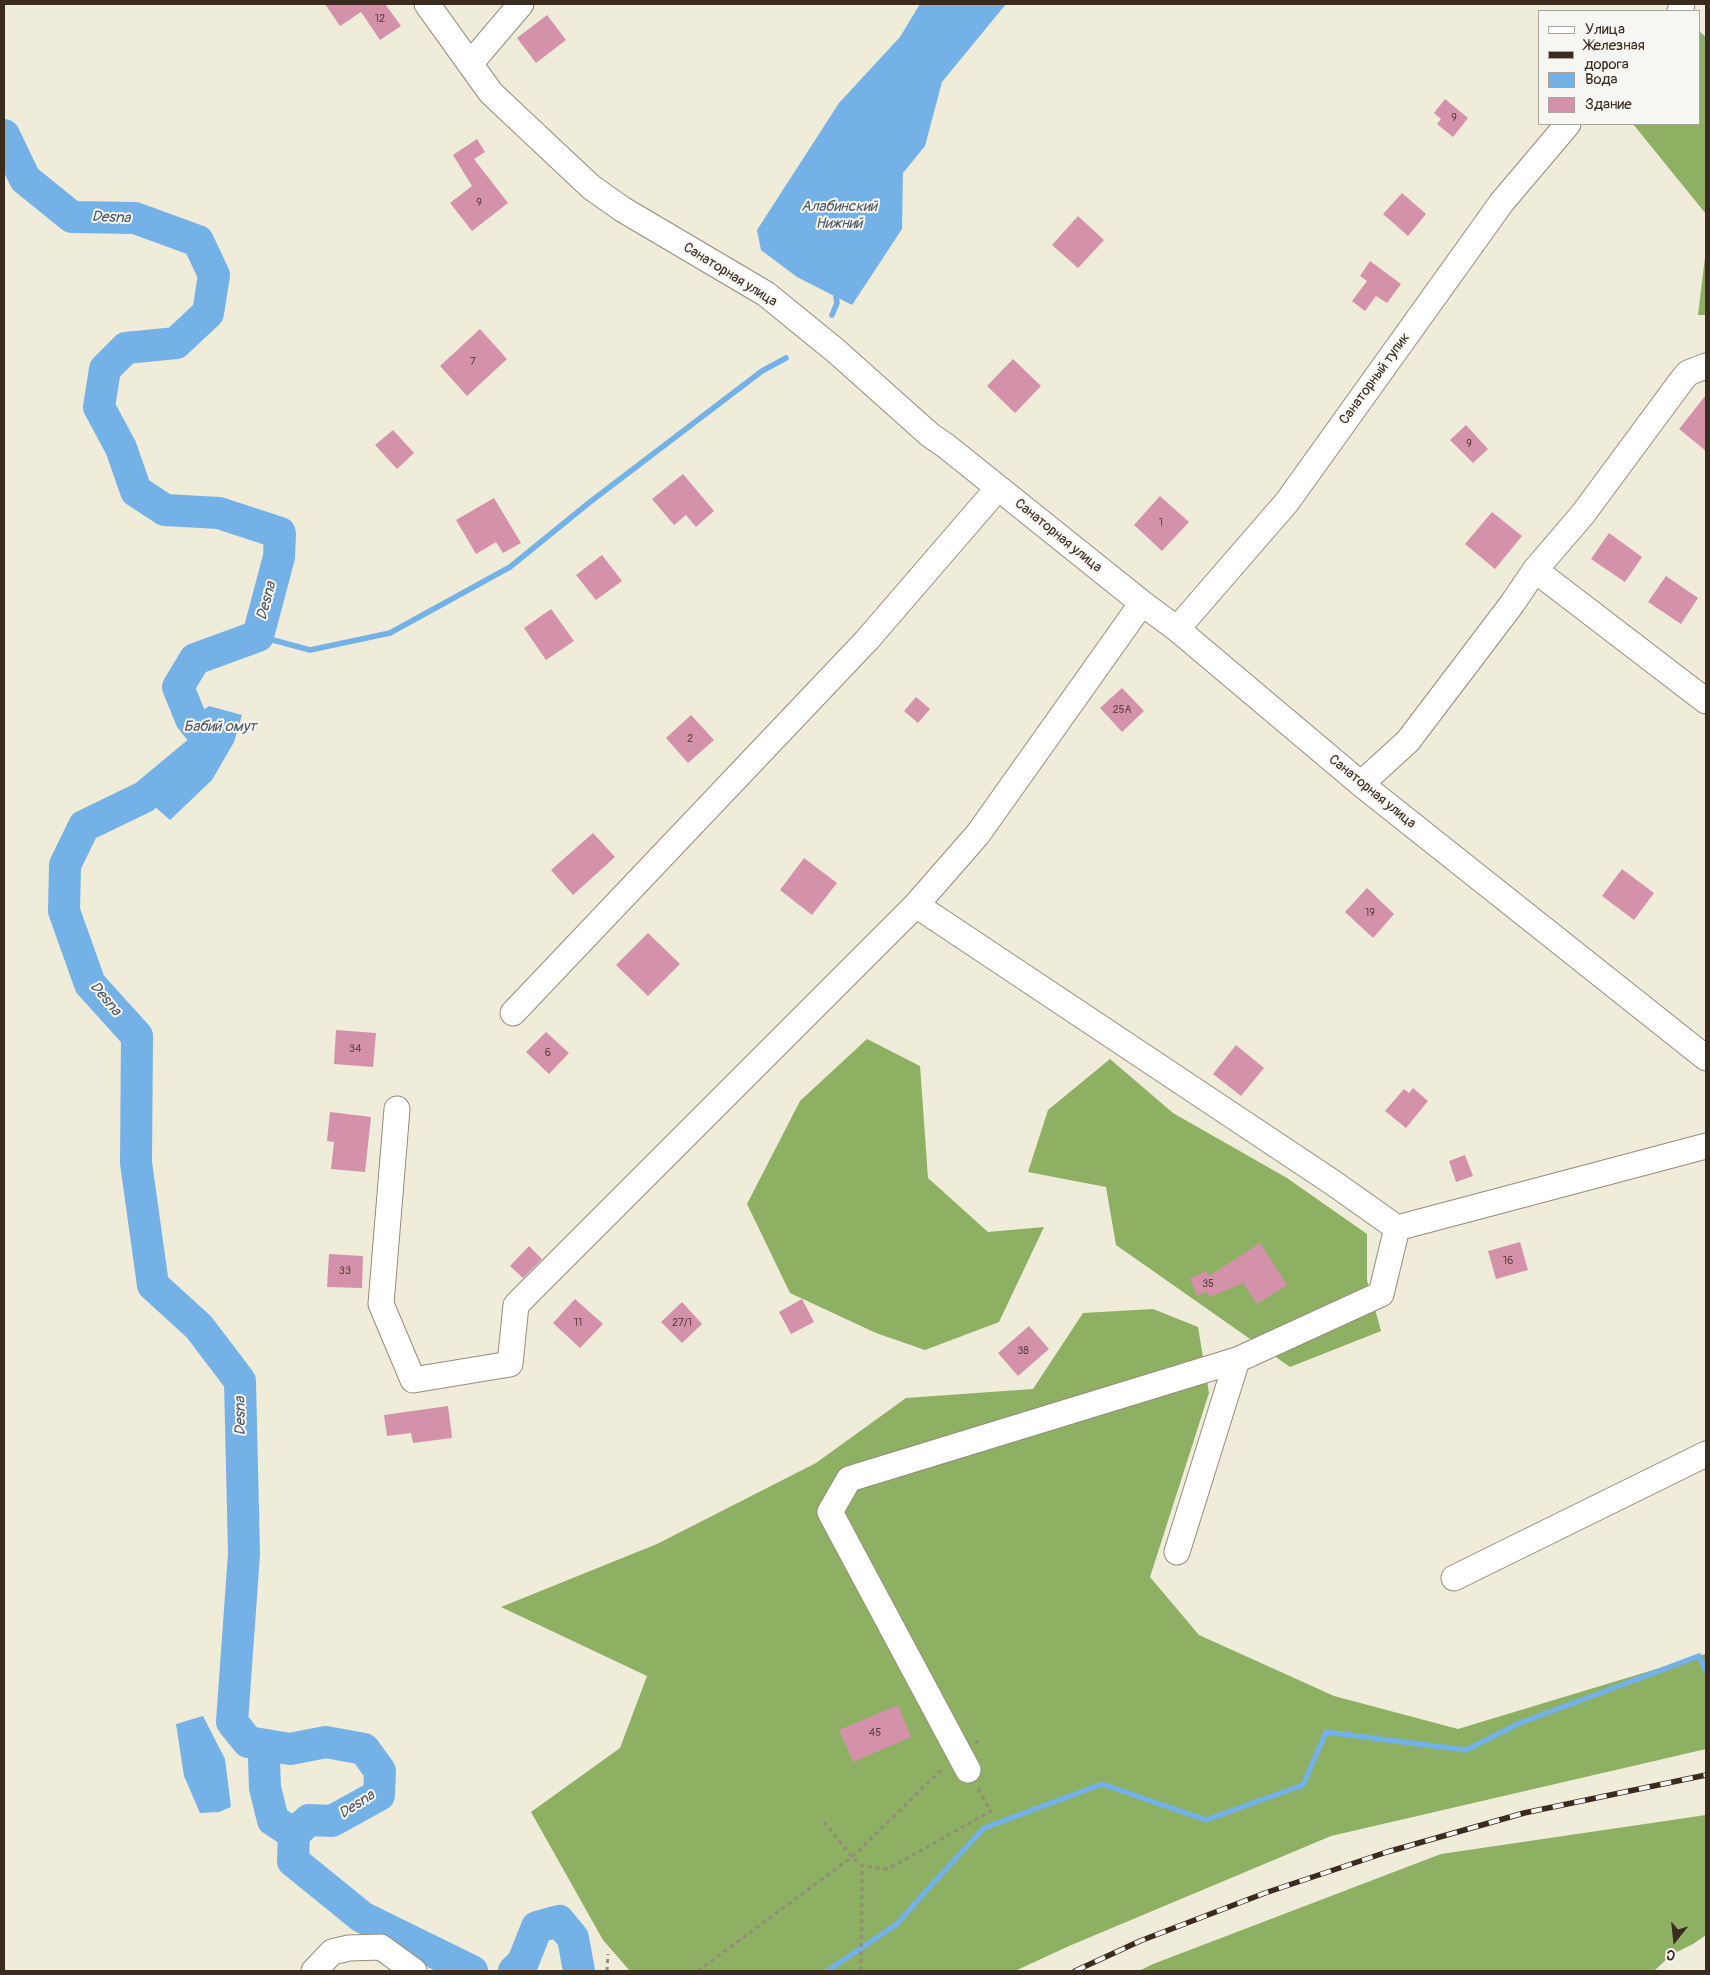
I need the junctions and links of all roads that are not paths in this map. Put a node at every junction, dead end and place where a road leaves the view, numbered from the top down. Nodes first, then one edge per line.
1 (427, 4) edge
2 (521, 4) edge
3 (470, 64) junction
4 (1567, 125) edge
5 (1706, 366) edge
6 (998, 488) junction
7 (1535, 570) junction
8 (1142, 603) junction
9 (1177, 629) junction
10 (1706, 701) edge
11 (1361, 784) junction
12 (916, 905) junction
13 (513, 1013) dead end
14 (1706, 1058) edge
15 (396, 1109) dead end
16 (1706, 1146) edge
17 (1396, 1228) junction
18 (1237, 1360) junction
19 (1706, 1454) edge
20 (1177, 1552) dead end
21 (1454, 1578) dead end
22 (963, 1761) road end
23 (314, 1971) edge
24 (414, 1971) edge

1 - 3 street, Санаторная улица
2 - 3 street
3 - 6 street, Санаторная улица
4 - 9 street, Санаторный тупик
5 - 7 street
6 - 8 street, Санаторная улица
6 - 13 street
7 - 10 street
7 - 11 street
8 - 9 street, Санаторная улица
8 - 12 street
9 - 11 street, Санаторная улица
11 - 14 street, Санаторная улица
12 - 15 street
12 - 17 street
16 - 17 street
17 - 18 street
18 - 20 street
18 - 22 street
19 - 21 street
23 - 24 street

